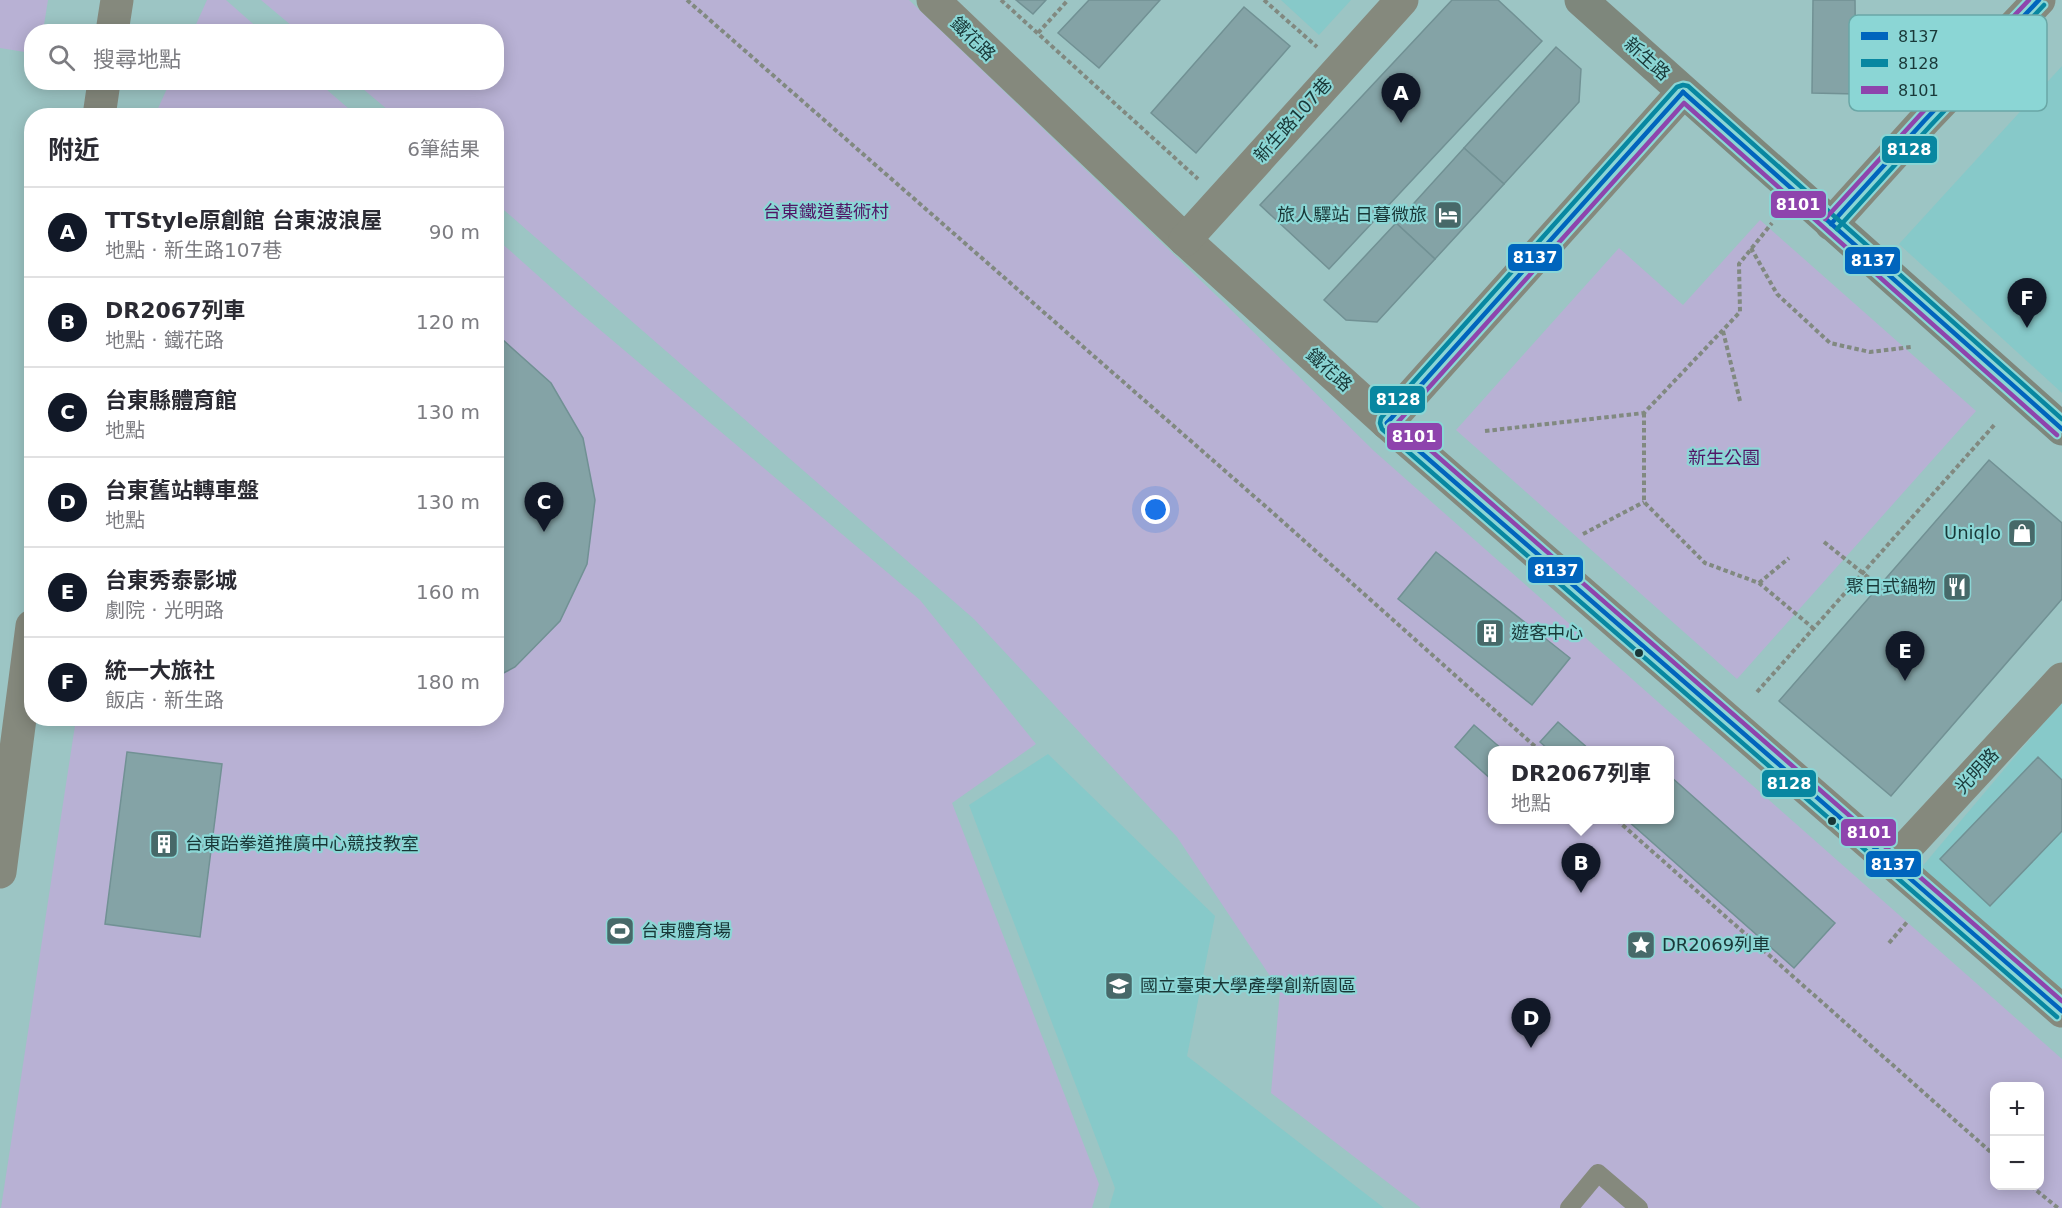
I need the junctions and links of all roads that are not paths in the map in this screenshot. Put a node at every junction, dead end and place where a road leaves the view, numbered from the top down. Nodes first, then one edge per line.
1 (117, 0) edge
2 (933, 0) edge
3 (1402, 0) edge
4 (1581, 0) edge
5 (2039, 0) edge
6 (2025, 15) edge
7 (113, 24) edge
8 (103, 90) edge
9 (1683, 92) junction
10 (100, 108) edge
11 (1934, 111) edge
12 (1831, 224) junction
13 (1185, 240) junction
14 (1387, 423) junction
15 (2062, 429) edge
16 (2062, 679) edge
17 (24, 688) edge
18 (1892, 863) junction
19 (0, 872) edge
20 (2062, 1011) edge
21 (1569, 1208) edge
22 (1639, 1208) edge

1 - 7 street
2 - 13 street, 鐵花路
3 - 13 street, 新生路107巷
4 - 9 street, 新生路
5 - 6 street
8 - 10 street
9 - 12 street, 新生路
9 - 14 street
11 - 12 street
12 - 15 street, 新生路
13 - 14 street, 鐵花路
14 - 18 street, 鐵花路
16 - 18 street, 光明路
17 - 19 street
18 - 20 street, 鐵花路
21 - 22 lane

